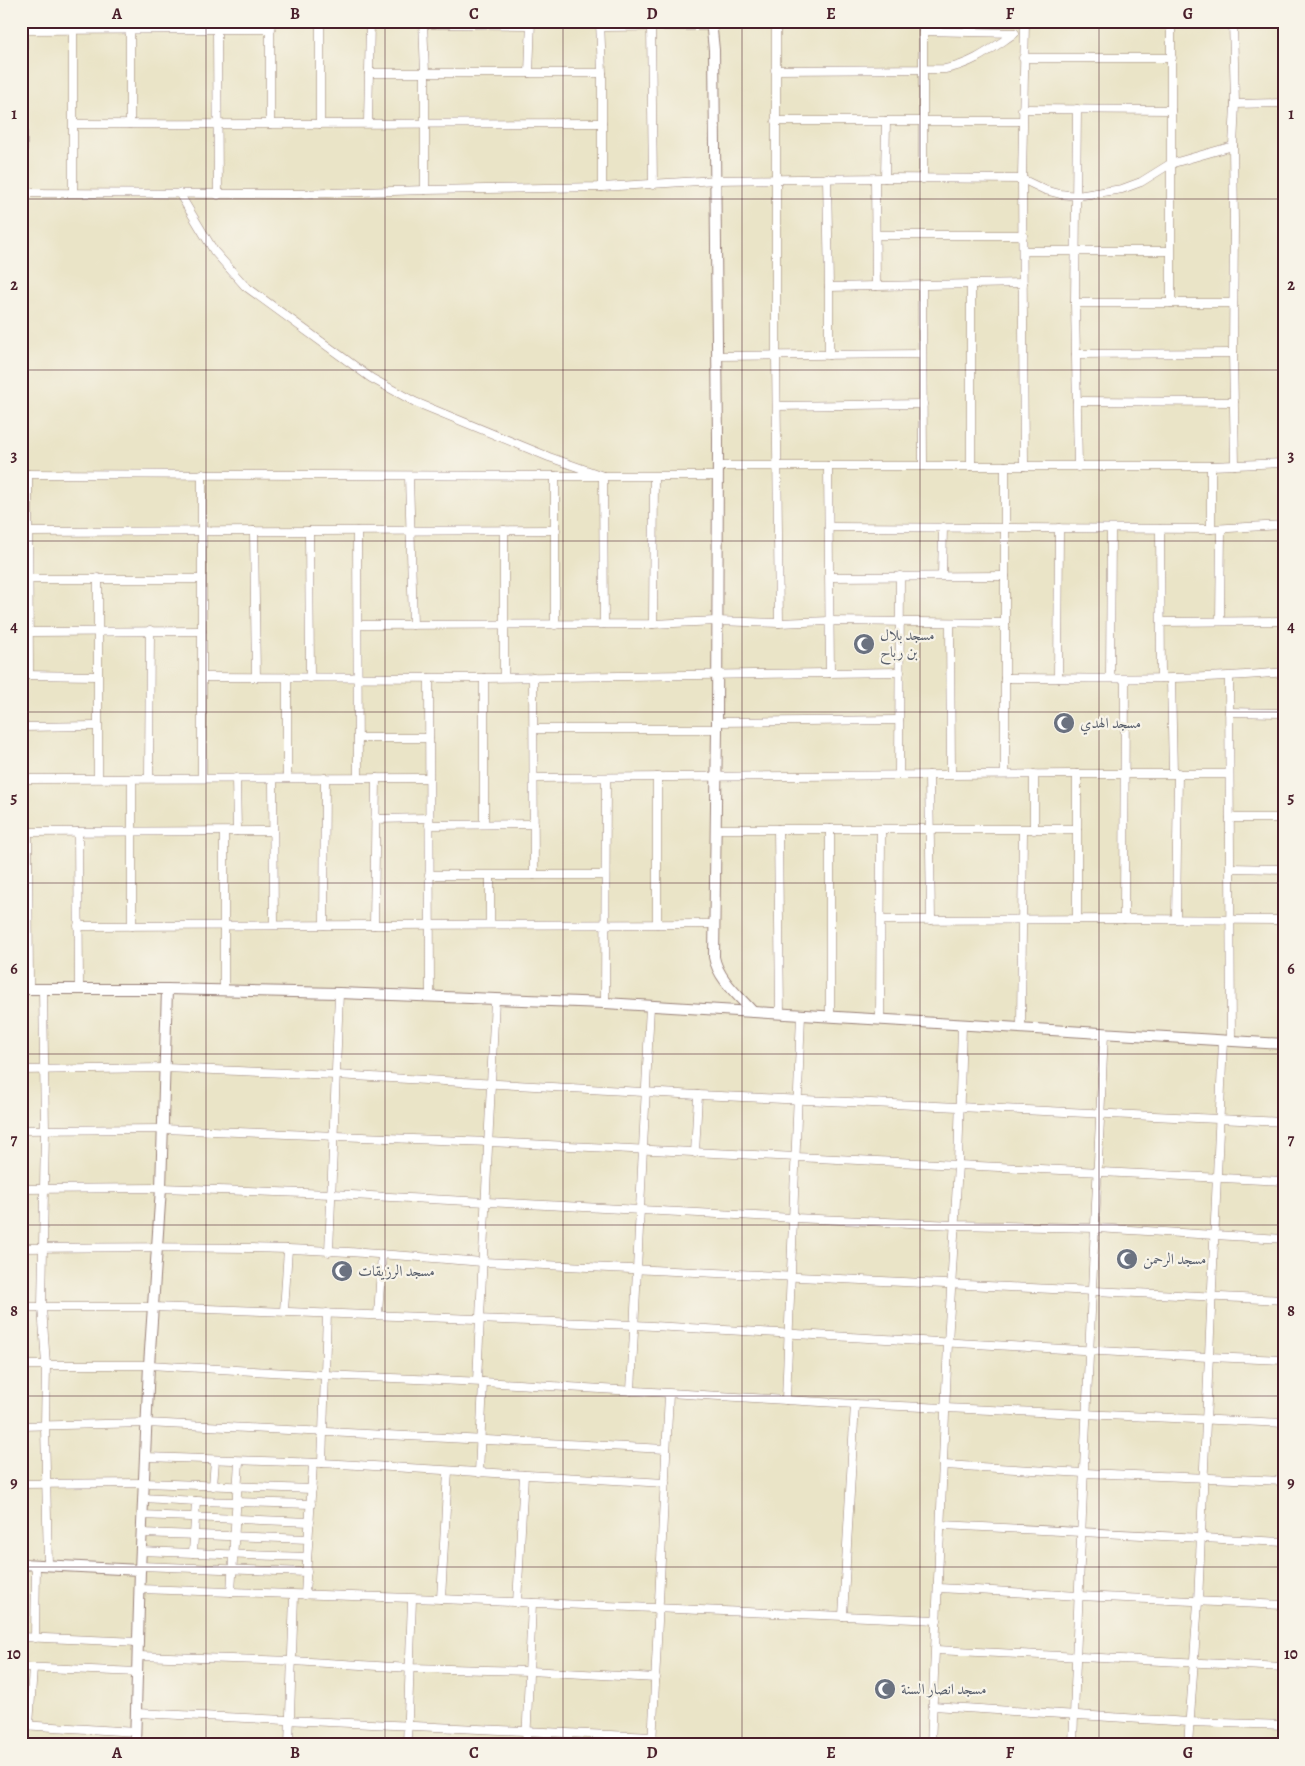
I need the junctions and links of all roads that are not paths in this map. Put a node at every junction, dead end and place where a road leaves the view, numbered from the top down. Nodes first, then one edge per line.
1 (320, 21) edge
2 (370, 21) edge
3 (776, 21) edge
4 (828, 21) edge
5 (1025, 21) edge
6 (1172, 21) edge
7 (1233, 21) edge
8 (423, 22) edge
9 (870, 22) edge
10 (480, 23) edge
11 (530, 23) edge
12 (600, 24) edge
13 (711, 24) edge
14 (96, 25) edge
15 (130, 25) edge
16 (270, 25) edge
17 (923, 25) edge
18 (651, 26) junction
19 (217, 29) junction
20 (22, 30) edge
21 (73, 30) junction
22 (1015, 33) junction
23 (1024, 34) junction
24 (1023, 58) junction
25 (1172, 58) junction
26 (775, 70) junction
27 (923, 70) junction
28 (369, 73) junction
29 (425, 73) junction
30 (529, 73) junction
31 (602, 73) junction
32 (1284, 103) edge
33 (1235, 104) junction
34 (1022, 109) junction
35 (1077, 109) junction
36 (1171, 110) junction
37 (775, 121) junction
38 (886, 121) junction
39 (923, 121) junction
40 (1022, 121) junction
41 (368, 123) junction
42 (425, 123) junction
43 (602, 123) junction
44 (22, 124) edge
45 (74, 124) junction
46 (130, 124) junction
47 (270, 124) junction
48 (320, 124) junction
49 (217, 125) junction
50 (1233, 146) junction
51 (1170, 164) junction
52 (827, 178) junction
53 (876, 178) junction
54 (885, 178) junction
55 (775, 179) junction
56 (923, 179) junction
57 (1022, 179) junction
58 (716, 180) junction
59 (652, 185) junction
60 (602, 187) junction
61 (425, 190) junction
62 (73, 192) junction
63 (22, 193) edge
64 (179, 193) junction
65 (218, 194) junction
66 (1078, 196) junction
67 (876, 235) junction
68 (1023, 235) junction
69 (1023, 251) junction
70 (1170, 251) junction
71 (1076, 252) junction
72 (1023, 283) junction
73 (971, 284) junction
74 (876, 286) junction
75 (922, 286) junction
76 (829, 287) junction
77 (1075, 303) junction
78 (1171, 303) junction
79 (1233, 303) junction
80 (1233, 353) junction
81 (922, 354) junction
82 (1076, 354) junction
83 (829, 355) junction
84 (717, 356) junction
85 (776, 356) junction
86 (1077, 401) junction
87 (1234, 402) junction
88 (923, 404) junction
89 (777, 406) junction
90 (1284, 463) edge
91 (778, 466) junction
92 (828, 466) junction
93 (923, 466) junction
94 (970, 466) junction
95 (1005, 466) junction
96 (1024, 466) junction
97 (1078, 466) junction
98 (1211, 466) junction
99 (1235, 466) junction
100 (717, 471) junction
101 (24, 474) edge
102 (202, 474) junction
103 (409, 476) junction
104 (555, 476) junction
105 (603, 476) junction
106 (654, 477) junction
107 (1284, 525) edge
108 (829, 527) junction
109 (943, 527) junction
110 (1005, 528) junction
111 (1059, 528) junction
112 (1110, 529) junction
113 (1160, 529) junction
114 (1211, 529) junction
115 (1221, 529) junction
116 (201, 530) junction
117 (504, 530) junction
118 (556, 530) junction
119 (254, 531) junction
120 (310, 531) junction
121 (358, 531) junction
122 (410, 531) junction
123 (28, 532) junction
124 (900, 576) junction
125 (942, 576) junction
126 (1005, 576) junction
127 (830, 577) junction
128 (98, 578) junction
129 (28, 579) junction
130 (201, 579) junction
131 (900, 620) junction
132 (716, 621) junction
133 (829, 621) junction
134 (1220, 621) junction
135 (1284, 621) edge
136 (780, 622) junction
137 (1161, 622) junction
138 (950, 623) junction
139 (1005, 623) junction
140 (556, 624) junction
141 (604, 624) junction
142 (653, 624) junction
143 (359, 625) junction
144 (413, 625) junction
145 (503, 625) junction
146 (26, 626) edge
147 (98, 630) junction
148 (150, 630) junction
149 (202, 630) junction
150 (900, 672) junction
151 (1284, 672) edge
152 (830, 673) junction
153 (717, 674) junction
154 (25, 675) edge
155 (97, 676) junction
156 (202, 677) junction
157 (256, 677) junction
158 (287, 677) junction
159 (504, 677) junction
160 (533, 677) junction
161 (310, 678) junction
162 (359, 678) junction
163 (429, 678) junction
164 (484, 678) junction
165 (1005, 678) junction
166 (1058, 678) junction
167 (1110, 678) junction
168 (1161, 678) junction
169 (1229, 678) junction
170 (1125, 679) junction
171 (1171, 679) junction
172 (1229, 712) junction
173 (1284, 713) edge
174 (899, 720) junction
175 (717, 725) junction
176 (97, 726) junction
177 (21, 727) edge
178 (534, 729) junction
179 (358, 738) junction
180 (429, 738) junction
181 (1126, 773) junction
182 (1175, 773) junction
183 (951, 774) junction
184 (1005, 774) junction
185 (1034, 774) junction
186 (1078, 774) junction
187 (1229, 774) junction
188 (899, 775) junction
189 (929, 775) junction
190 (657, 777) junction
191 (716, 777) junction
192 (98, 778) junction
193 (132, 778) junction
194 (149, 778) junction
195 (202, 778) junction
196 (236, 778) junction
197 (287, 778) junction
198 (325, 778) junction
199 (358, 778) junction
200 (376, 778) junction
201 (429, 778) junction
202 (534, 778) junction
203 (606, 778) junction
204 (22, 779) edge
205 (273, 779) junction
206 (1284, 796) edge
207 (375, 818) junction
208 (1230, 818) junction
209 (1284, 818) edge
210 (429, 822) junction
211 (484, 824) junction
212 (534, 824) junction
213 (716, 829) junction
214 (778, 829) junction
215 (1077, 829) junction
216 (830, 830) junction
217 (881, 830) junction
218 (929, 830) junction
219 (1023, 830) junction
220 (1034, 830) junction
221 (132, 831) junction
222 (274, 831) junction
223 (25, 832) edge
224 (78, 832) junction
225 (224, 832) junction
226 (236, 832) junction
227 (1231, 868) junction
228 (1284, 868) edge
229 (429, 875) junction
230 (534, 875) junction
231 (605, 875) junction
232 (490, 876) junction
233 (1023, 919) junction
234 (1076, 919) junction
235 (1124, 919) junction
236 (1176, 919) junction
237 (881, 920) junction
238 (931, 920) junction
239 (1231, 920) junction
240 (1284, 920) edge
241 (429, 924) junction
242 (490, 924) junction
243 (605, 924) junction
244 (657, 924) junction
245 (714, 924) junction
246 (223, 925) junction
247 (274, 925) junction
248 (324, 925) junction
249 (374, 925) junction
250 (78, 926) junction
251 (132, 926) junction
252 (25, 989) edge
253 (43, 989) junction
254 (79, 989) junction
255 (167, 989) junction
256 (224, 991) junction
257 (339, 993) junction
258 (430, 996) junction
259 (495, 999) junction
260 (605, 1003) junction
261 (650, 1006) junction
262 (753, 1012) junction
263 (780, 1014) junction
264 (801, 1015) junction
265 (830, 1017) junction
266 (880, 1020) junction
267 (962, 1025) junction
268 (1022, 1028) junction
269 (1104, 1034) junction
270 (1227, 1041) junction
271 (1284, 1044) edge
272 (165, 1068) junction
273 (21, 1070) edge
274 (45, 1070) junction
275 (336, 1075) junction
276 (492, 1083) junction
277 (646, 1092) junction
278 (698, 1095) junction
279 (799, 1100) junction
280 (960, 1106) junction
281 (1100, 1114) junction
282 (1218, 1119) junction
283 (1284, 1122) edge
284 (163, 1129) junction
285 (21, 1130) edge
286 (45, 1130) junction
287 (334, 1136) junction
288 (489, 1142) junction
289 (644, 1150) junction
290 (696, 1153) junction
291 (796, 1158) junction
292 (958, 1164) junction
293 (1098, 1172) junction
294 (1216, 1177) junction
295 (1284, 1181) edge
296 (161, 1188) junction
297 (21, 1189) edge
298 (44, 1189) junction
299 (332, 1194) junction
300 (486, 1202) junction
301 (641, 1209) junction
302 (794, 1218) junction
303 (955, 1226) junction
304 (1096, 1228) junction
305 (1213, 1234) junction
306 (1284, 1239) edge
307 (43, 1247) junction
308 (158, 1247) junction
309 (21, 1248) edge
310 (288, 1249) junction
311 (329, 1252) junction
312 (382, 1254) junction
313 (484, 1262) junction
314 (638, 1270) junction
315 (791, 1277) junction
316 (952, 1284) junction
317 (1092, 1292) junction
318 (1211, 1296) junction
319 (1284, 1300) edge
320 (42, 1306) junction
321 (21, 1307) edge
322 (153, 1307) junction
323 (284, 1311) junction
324 (327, 1314) junction
325 (378, 1315) junction
326 (480, 1319) junction
327 (635, 1325) junction
328 (788, 1333) junction
329 (948, 1342) junction
330 (1089, 1351) junction
331 (1208, 1357) junction
332 (1284, 1360) edge
333 (21, 1365) edge
334 (46, 1365) junction
335 (149, 1365) junction
336 (324, 1375) junction
337 (480, 1382) junction
338 (632, 1391) junction
339 (668, 1394) junction
340 (786, 1400) junction
341 (855, 1404) junction
342 (946, 1407) junction
343 (1086, 1414) junction
344 (1205, 1419) junction
345 (146, 1423) junction
346 (1284, 1423) edge
347 (21, 1426) edge
348 (45, 1426) junction
349 (322, 1431) junction
350 (480, 1439) junction
351 (666, 1448) junction
352 (146, 1457) junction
353 (215, 1460) junction
354 (239, 1461) junction
355 (317, 1463) junction
356 (944, 1465) junction
357 (448, 1471) junction
358 (479, 1473) junction
359 (1084, 1474) junction
360 (524, 1475) junction
361 (1202, 1478) junction
362 (1284, 1481) edge
363 (144, 1483) junction
364 (665, 1483) junction
365 (21, 1484) edge
366 (46, 1484) junction
367 (213, 1486) junction
368 (238, 1487) junction
369 (312, 1489) junction
370 (143, 1498) junction
371 (196, 1501) junction
372 (236, 1503) junction
373 (311, 1504) junction
374 (142, 1515) junction
375 (195, 1517) junction
376 (236, 1519) junction
377 (293, 1522) junction
378 (310, 1522) junction
379 (942, 1525) junction
380 (141, 1533) junction
381 (1081, 1533) junction
382 (194, 1534) junction
383 (235, 1536) junction
384 (1200, 1537) junction
385 (292, 1539) junction
386 (308, 1539) junction
387 (1284, 1542) edge
388 (140, 1551) junction
389 (193, 1553) junction
390 (234, 1555) junction
391 (307, 1557) junction
392 (21, 1564) edge
393 (36, 1565) junction
394 (48, 1565) junction
395 (140, 1568) junction
396 (233, 1570) junction
397 (306, 1572) junction
398 (939, 1588) junction
399 (140, 1589) junction
400 (232, 1592) junction
401 (294, 1595) junction
402 (305, 1595) junction
403 (1079, 1596) junction
404 (412, 1599) junction
405 (441, 1599) junction
406 (1198, 1602) junction
407 (517, 1603) junction
408 (532, 1603) junction
409 (1284, 1606) edge
410 (659, 1608) junction
411 (843, 1616) junction
412 (937, 1620) junction
413 (21, 1637) edge
414 (34, 1638) junction
415 (139, 1642) junction
416 (936, 1650) junction
417 (138, 1656) junction
418 (1075, 1656) junction
419 (293, 1661) junction
420 (1193, 1663) junction
421 (21, 1667) edge
422 (1284, 1667) edge
423 (33, 1668) junction
424 (411, 1668) junction
425 (530, 1671) junction
426 (138, 1672) junction
427 (656, 1678) junction
428 (933, 1706) junction
429 (136, 1713) junction
430 (1074, 1715) junction
431 (290, 1719) junction
432 (1189, 1722) junction
433 (1284, 1724) edge
434 (25, 1725) edge
435 (408, 1726) junction
436 (527, 1730) junction
437 (136, 1732) junction
438 (653, 1741) edge
439 (136, 1745) edge
440 (288, 1745) edge
441 (407, 1745) edge
442 (526, 1745) edge
443 (932, 1745) edge
444 (1073, 1745) edge
445 (1188, 1745) edge

1 - 48 street
2 - 28 street
3 - 26 street
4 - 9 street
5 - 23 street
6 - 25 street
7 - 33 street
8 - 10 street
8 - 29 street
9 - 17 street
10 - 11 street
11 - 30 street
12 - 18 street
12 - 31 street
13 - 18 street
13 - 58 street
14 - 15 street
14 - 21 street
15 - 19 street
15 - 46 street
16 - 19 street
16 - 47 street
17 - 22 street
17 - 27 street
18 - 59 street
19 - 49 street
20 - 21 street
20 - 44 street
21 - 45 street
22 - 23 street
22 - 27 street
23 - 24 street
24 - 25 street
24 - 34 street
25 - 36 street
26 - 27 street
26 - 37 street
27 - 39 street
28 - 29 street
28 - 41 street
29 - 30 street
29 - 42 street
30 - 31 street
31 - 43 street
32 - 33 street
33 - 50 street
34 - 35 street
34 - 40 street
35 - 36 street
35 - 66 street
36 - 51 street
37 - 38 street
37 - 55 street
38 - 39 street
38 - 54 street
39 - 40 street
39 - 56 street
40 - 57 street
41 - 42 street
41 - 48 street
42 - 43 street
42 - 61 street
43 - 60 street
44 - 63 street
45 - 46 street
45 - 62 street
46 - 49 street
47 - 48 street
47 - 49 street
49 - 65 street
50 - 51 street
50 - 79 street
51 - 66 street
51 - 70 street
52 - 53 street
52 - 55 street
52 - 76 street
53 - 54 street
53 - 67 street
54 - 56 street
55 - 58 street
55 - 85 street
56 - 57 street
57 - 66 street
57 - 68 street
58 - 59 street
58 - 84 street
59 - 60 street
60 - 61 street
61 - 65 street
62 - 63 street
62 - 64 street
64 - 65 street
64 - 105 street
66 - 71 street
67 - 68 street
67 - 74 street
68 - 69 street
69 - 71 street
69 - 72 street
70 - 71 street
70 - 78 street
71 - 77 street
72 - 73 street
72 - 96 street
73 - 75 street
73 - 94 street
74 - 75 street
74 - 76 street
75 - 81 street
76 - 83 street
77 - 78 street
77 - 82 street
78 - 79 street
79 - 80 street
80 - 82 street
80 - 87 street
81 - 83 street
81 - 88 street
82 - 86 street
83 - 85 street
84 - 85 street
84 - 100 street
85 - 89 street
86 - 87 street
86 - 97 street
87 - 99 street
88 - 89 street
88 - 93 street
89 - 91 street
90 - 99 street
91 - 92 street
91 - 100 street
91 - 136 street
92 - 93 street
92 - 108 street
93 - 94 street
94 - 95 street
95 - 96 street
95 - 110 street
96 - 97 street
97 - 98 street
98 - 99 street
98 - 114 street
100 - 106 street
100 - 132 street
101 - 102 street
101 - 123 street
102 - 103 street
102 - 116 street
103 - 104 street
103 - 122 street
104 - 105 street
104 - 118 street
105 - 106 street
105 - 141 street
106 - 142 street
107 - 115 street
108 - 109 street
108 - 127 street
109 - 110 street
109 - 125 street
110 - 111 street
110 - 126 street
111 - 112 street
111 - 166 street
112 - 113 street
112 - 167 street
113 - 114 street
113 - 137 street
114 - 115 street
115 - 134 street
116 - 119 street
116 - 123 street
116 - 130 street
117 - 118 street
117 - 122 street
117 - 145 street
118 - 140 street
119 - 120 street
119 - 157 street
120 - 121 street
120 - 161 street
121 - 122 street
121 - 143 street
122 - 144 street
123 - 129 street
124 - 125 street
124 - 127 street
124 - 131 street
125 - 126 street
126 - 139 street
127 - 133 street
128 - 129 street
128 - 130 street
128 - 147 street
129 - 146 street
130 - 149 street
131 - 133 street
131 - 138 street
131 - 150 street
132 - 136 street
132 - 142 street
132 - 153 street
133 - 136 street
133 - 152 street
134 - 135 street
134 - 137 street
137 - 168 street
138 - 139 street
138 - 183 street
139 - 165 street
140 - 141 street
140 - 145 street
141 - 142 street
143 - 144 street
143 - 162 street
144 - 145 street
145 - 159 street
146 - 147 street
146 - 154 street
147 - 148 street
147 - 155 street
148 - 149 street
148 - 194 street
149 - 156 street
150 - 152 street
150 - 174 street
151 - 169 street
152 - 153 street
153 - 160 street
153 - 175 street
154 - 155 street
155 - 176 street
156 - 157 street
156 - 195 street
157 - 158 street
158 - 161 street
158 - 197 street
159 - 160 street
159 - 164 street
160 - 178 street
161 - 162 street
162 - 163 street
162 - 179 street
163 - 164 street
163 - 180 street
164 - 211 street
165 - 166 street
165 - 184 street
166 - 167 street
167 - 170 street
168 - 170 street
168 - 171 street
169 - 171 street
169 - 172 street
170 - 181 street
171 - 182 street
172 - 173 street
172 - 187 street
174 - 175 street
174 - 188 street
175 - 178 street
175 - 191 street
176 - 177 street
176 - 192 street
177 - 204 street
178 - 202 street
179 - 180 street
179 - 199 street
180 - 201 street
181 - 182 street
181 - 186 street
181 - 235 street
182 - 187 street
182 - 236 street
183 - 184 street
183 - 189 street
184 - 185 street
185 - 186 street
185 - 220 street
186 - 215 street
187 - 208 street
188 - 189 street
188 - 191 street
189 - 218 street
190 - 191 street
190 - 203 street
190 - 244 street
191 - 213 street
192 - 193 street
192 - 204 street
193 - 194 street
193 - 221 street
194 - 195 street
195 - 196 street
196 - 205 street
196 - 226 street
197 - 198 street
197 - 205 street
198 - 199 street
198 - 248 street
199 - 200 street
200 - 201 street
200 - 207 street
201 - 210 street
202 - 203 street
202 - 212 street
203 - 231 street
205 - 222 street
206 - 209 street
207 - 210 street
207 - 249 street
208 - 209 street
208 - 227 street
210 - 211 street
210 - 229 street
211 - 212 street
212 - 230 street
213 - 214 street
213 - 245 street
214 - 216 street
214 - 263 street
215 - 220 street
215 - 234 street
216 - 217 street
216 - 265 street
217 - 218 street
217 - 237 street
218 - 219 street
218 - 238 street
219 - 220 street
219 - 233 street
221 - 224 street
221 - 225 street
221 - 251 street
222 - 226 street
222 - 247 street
223 - 224 street
223 - 252 street
224 - 250 street
225 - 226 street
225 - 246 street
227 - 228 street
227 - 239 street
229 - 232 street
229 - 241 street
230 - 231 street
230 - 232 street
231 - 243 street
232 - 242 street
233 - 234 street
233 - 238 street
233 - 268 street
234 - 235 street
235 - 236 street
236 - 239 street
237 - 238 street
237 - 266 street
239 - 240 street
239 - 270 street
241 - 242 street
241 - 249 street
241 - 258 street
242 - 243 street
243 - 244 street
243 - 260 street
244 - 245 street
245 - 262 street
246 - 247 street
246 - 251 street
246 - 256 street
247 - 248 street
248 - 249 street
250 - 251 street
250 - 254 street
252 - 253 street
253 - 254 street
253 - 274 street
254 - 255 street
255 - 256 street
255 - 272 street
256 - 257 street
257 - 258 street
257 - 275 street
258 - 259 street
259 - 260 street
259 - 276 street
260 - 261 street
261 - 262 street
261 - 277 street
262 - 263 street
263 - 264 street
264 - 265 street
264 - 279 street
265 - 266 street
266 - 267 street
267 - 268 street
267 - 280 street
268 - 269 street
269 - 270 street
269 - 281 street
270 - 271 street
270 - 282 street
272 - 274 street
272 - 275 street
272 - 284 street
273 - 274 street
274 - 286 street
275 - 276 street
275 - 287 street
276 - 277 street
276 - 288 street
277 - 278 street
277 - 289 street
278 - 279 street
278 - 290 street
279 - 280 street
279 - 291 street
280 - 281 street
280 - 292 street
281 - 282 street
281 - 293 street
282 - 283 street
282 - 294 street
284 - 286 street
284 - 287 street
284 - 296 street
285 - 286 street
286 - 298 street
287 - 288 street
287 - 299 street
288 - 289 street
288 - 300 street
289 - 290 street
289 - 301 street
290 - 291 street
291 - 292 street
291 - 302 street
292 - 293 street
292 - 303 street
293 - 294 street
293 - 304 street
294 - 295 street
294 - 305 street
296 - 298 street
296 - 299 street
296 - 308 street
297 - 298 street
298 - 307 street
299 - 300 street
299 - 311 street
300 - 301 street
300 - 313 street
301 - 302 street
301 - 314 street
302 - 303 street
302 - 315 street
303 - 304 street
303 - 316 street
304 - 305 street
304 - 317 street
305 - 306 street
305 - 318 street
307 - 308 street
307 - 309 street
307 - 320 street
308 - 310 street
308 - 322 street
310 - 311 street
310 - 323 street
311 - 312 street
312 - 313 street
312 - 325 street
313 - 314 street
313 - 326 street
314 - 315 street
314 - 327 street
315 - 316 street
315 - 328 street
316 - 317 street
316 - 329 street
317 - 318 street
317 - 330 street
318 - 319 street
318 - 331 street
320 - 321 street
320 - 322 street
320 - 334 street
322 - 323 street
322 - 335 street
323 - 324 street
324 - 325 street
324 - 336 street
325 - 326 street
326 - 327 street
326 - 337 street
327 - 328 street
327 - 338 street
328 - 329 street
328 - 340 street
329 - 330 street
329 - 342 street
330 - 331 street
330 - 343 street
331 - 332 street
331 - 344 street
333 - 334 street
334 - 335 street
334 - 348 street
335 - 336 street
335 - 345 street
336 - 337 street
336 - 349 street
337 - 338 street
337 - 350 street
338 - 339 street
339 - 340 street
339 - 351 street
340 - 341 street
341 - 342 street
341 - 411 street
342 - 343 street
342 - 356 street
343 - 344 street
343 - 359 street
344 - 346 street
344 - 361 street
345 - 348 street
345 - 349 street
345 - 352 street
347 - 348 street
348 - 366 street
349 - 350 street
349 - 355 street
350 - 351 street
350 - 358 street
351 - 364 street
352 - 353 street
352 - 363 street
353 - 354 street
353 - 367 street
354 - 355 street
354 - 368 street
355 - 357 street
355 - 369 street
356 - 359 street
356 - 379 street
357 - 358 street
357 - 405 street
358 - 360 street
359 - 361 street
359 - 381 street
360 - 364 street
360 - 407 street
361 - 362 street
361 - 384 street
363 - 366 street
363 - 367 street
363 - 370 street
364 - 410 street
365 - 366 street
366 - 394 street
367 - 368 street
368 - 369 street
368 - 372 street
369 - 373 street
370 - 371 street
370 - 374 street
371 - 372 street
371 - 375 street
372 - 373 street
372 - 376 street
373 - 378 street
374 - 375 street
374 - 380 street
375 - 376 street
375 - 382 street
376 - 377 street
376 - 383 street
377 - 378 street
377 - 385 street
378 - 386 street
379 - 381 street
379 - 398 street
380 - 382 street
380 - 388 street
381 - 384 street
381 - 403 street
382 - 383 street
382 - 389 street
383 - 385 street
383 - 390 street
384 - 387 street
384 - 406 street
385 - 386 street
386 - 391 street
388 - 389 street
388 - 395 street
389 - 390 street
390 - 391 street
390 - 396 street
391 - 397 street
392 - 393 street
393 - 394 street
393 - 414 street
394 - 395 street
395 - 396 street
395 - 399 street
396 - 397 street
396 - 400 street
397 - 402 street
398 - 403 street
398 - 412 street
399 - 400 street
399 - 415 street
400 - 401 street
401 - 402 street
401 - 419 street
402 - 404 street
403 - 406 street
403 - 418 street
404 - 405 street
404 - 424 street
405 - 407 street
406 - 409 street
406 - 420 street
407 - 408 street
408 - 410 street
408 - 425 street
410 - 411 street
410 - 427 street
411 - 412 street
412 - 416 street
413 - 414 street
414 - 415 street
415 - 417 street
416 - 418 street
416 - 428 street
417 - 419 street
417 - 426 street
418 - 420 street
418 - 430 street
419 - 424 street
419 - 431 street
420 - 422 street
420 - 432 street
421 - 423 street
423 - 426 street
423 - 434 street
424 - 425 street
424 - 435 street
425 - 427 street
425 - 436 street
426 - 429 street
427 - 438 street
428 - 430 street
428 - 443 street
429 - 431 street
429 - 437 street
430 - 432 street
430 - 444 street
431 - 435 street
431 - 440 street
432 - 433 street
432 - 445 street
434 - 437 street
435 - 436 street
435 - 441 street
436 - 438 street
436 - 442 street
437 - 439 street

